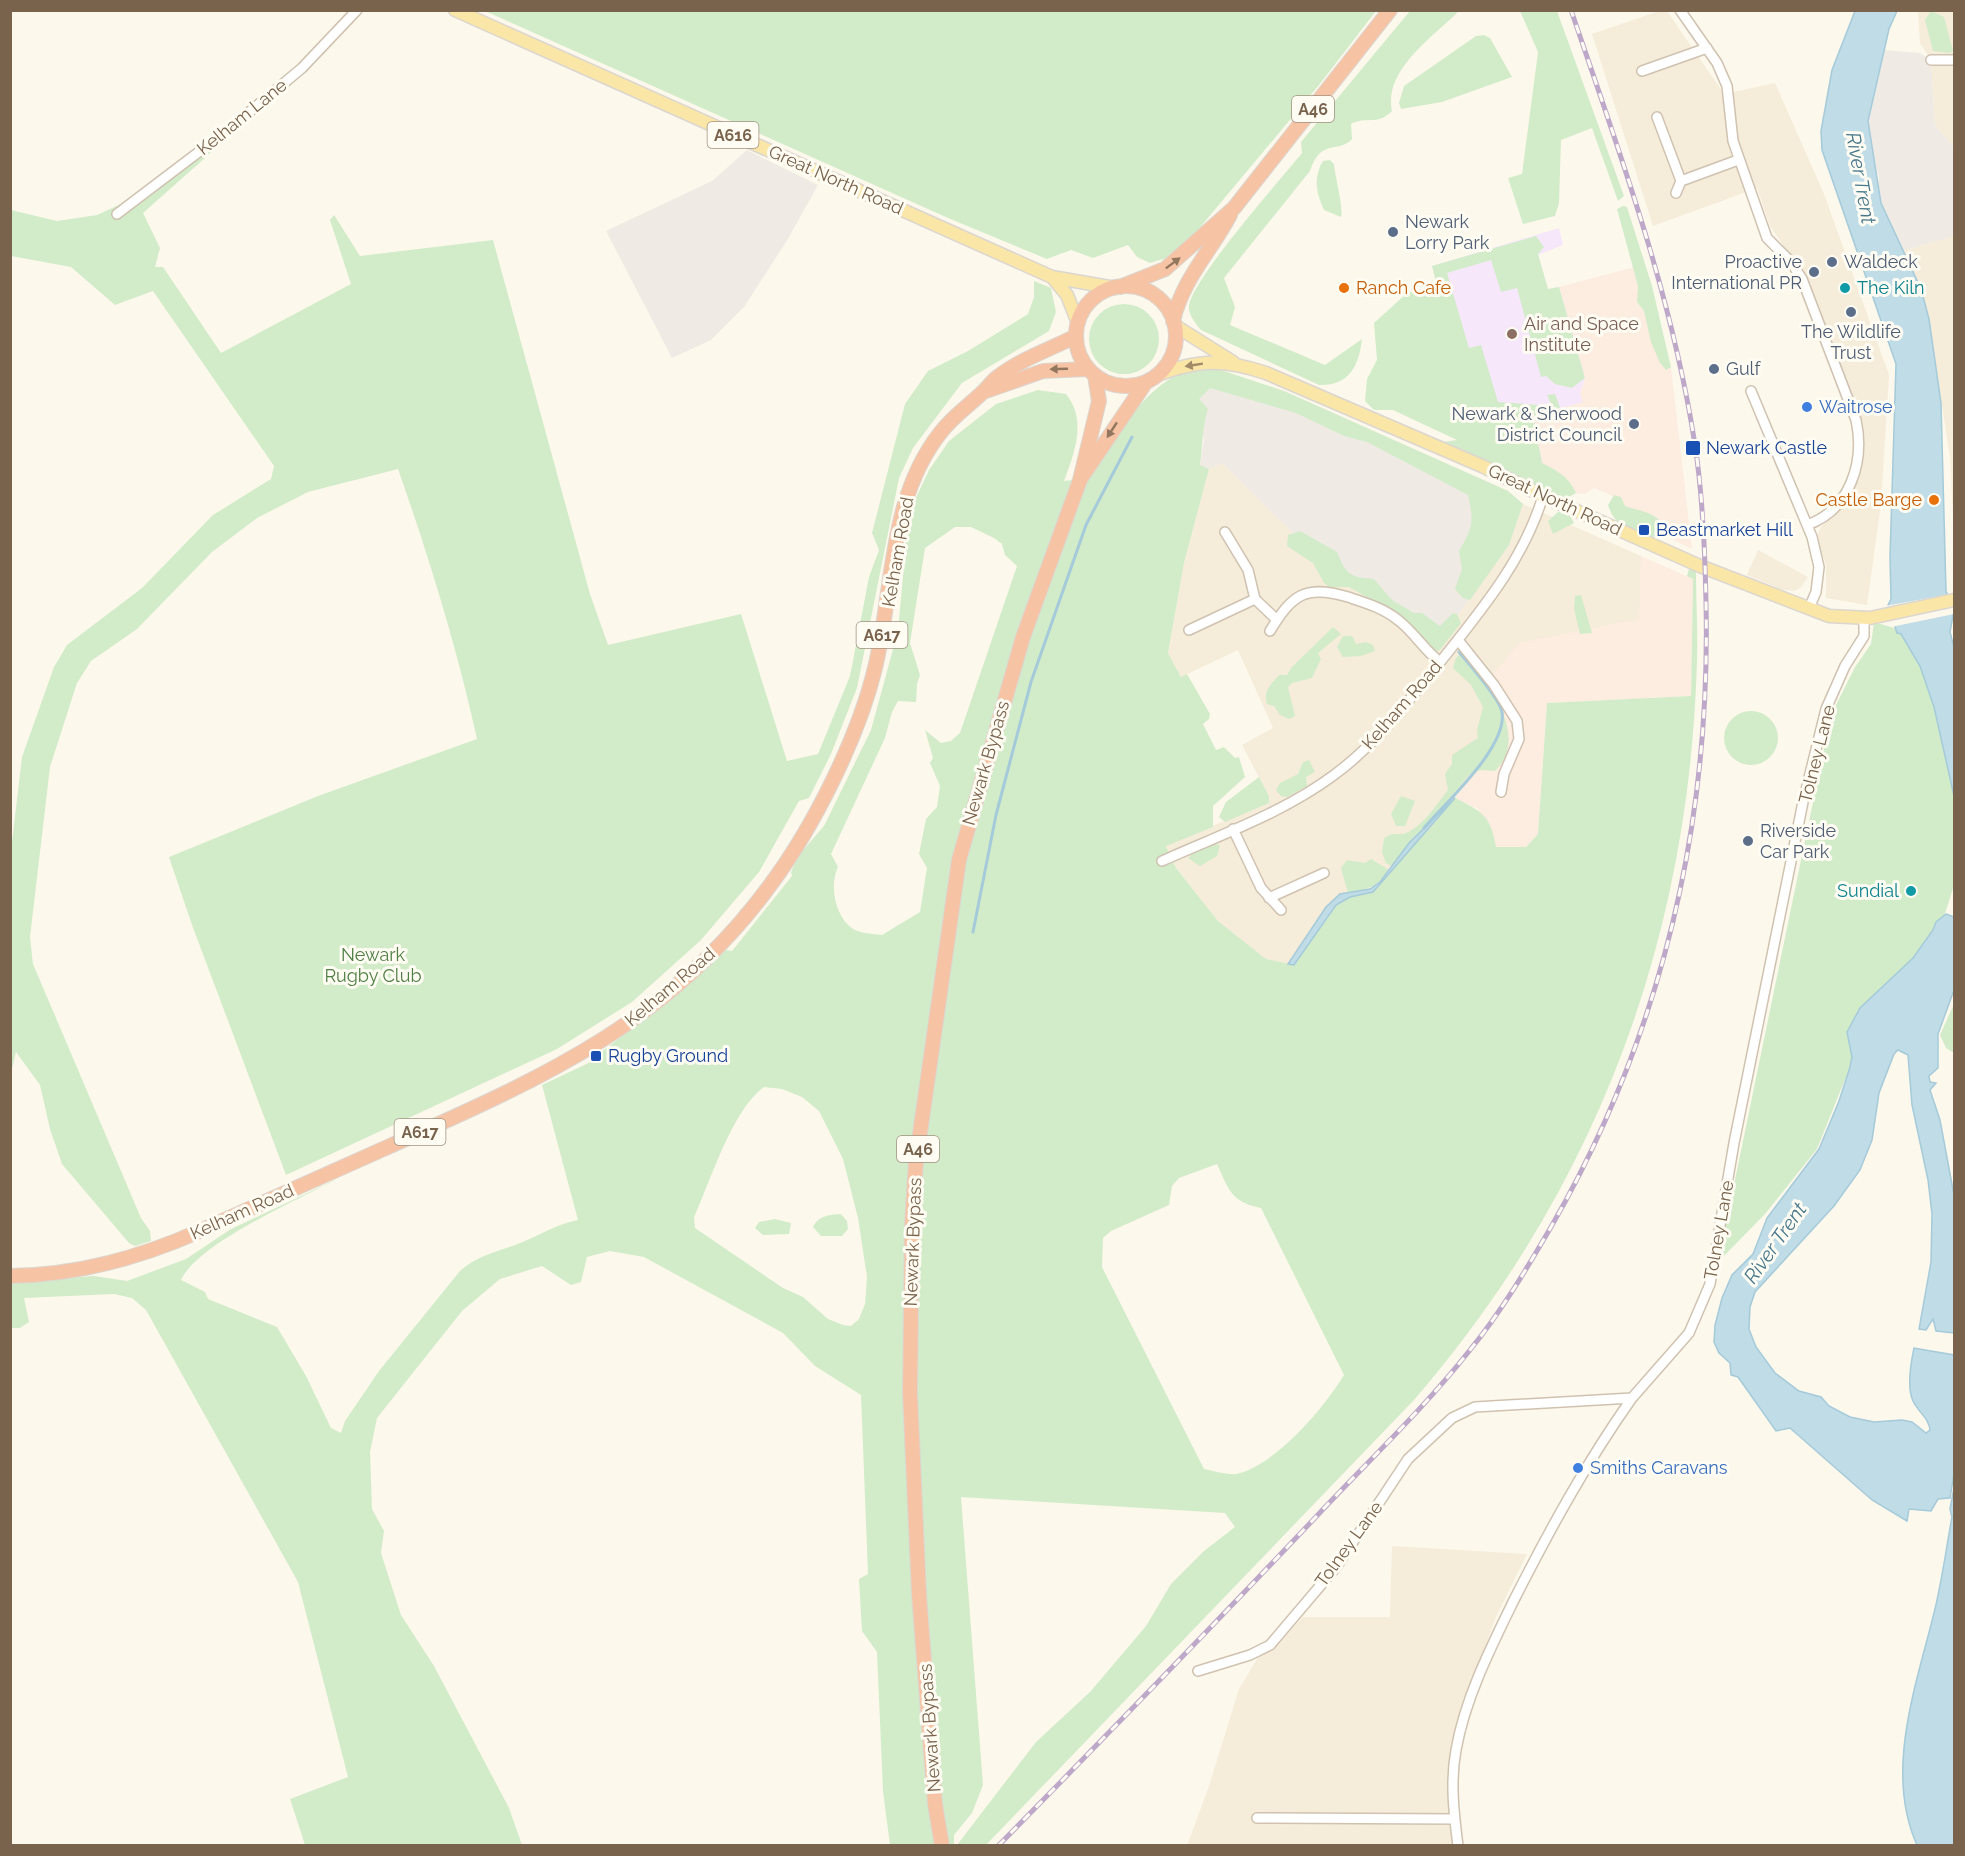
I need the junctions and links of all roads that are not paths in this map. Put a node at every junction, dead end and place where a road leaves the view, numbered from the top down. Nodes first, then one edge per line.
1 (357, 10) edge
2 (455, 10) edge
3 (1390, 10) edge
4 (1680, 10) edge
5 (1707, 48) junction
6 (1930, 60) dead end
7 (1954, 60) edge
8 (1642, 71) dead end
9 (1657, 117) dead end
10 (1738, 160) junction
11 (1681, 181) junction
12 (1676, 193) dead end
13 (1234, 208) junction
14 (117, 214) dead end
15 (1052, 277) junction
16 (1118, 287) junction
17 (1173, 323) junction
18 (1077, 330) junction
19 (1233, 362) junction
20 (1091, 372) junction
21 (1151, 378) junction
22 (1751, 391) dead end
23 (983, 392) junction
24 (1080, 480) junction
25 (1542, 496) junction
26 (1807, 525) junction
27 (1225, 532) dead end
28 (1255, 599) junction
29 (1954, 600) edge
30 (1810, 606) junction
31 (1191, 616) dead end
32 (1864, 618) junction
33 (1277, 620) junction
34 (1270, 631) dead end
35 (1458, 640) junction
36 (1440, 662) junction
37 (1501, 792) dead end
38 (1233, 829) junction
39 (1162, 861) dead end
40 (1324, 873) dead end
41 (1269, 898) junction
42 (1281, 910) dead end
43 (10, 1276) edge
44 (1632, 1398) junction
45 (1198, 1671) dead end
46 (1257, 1818) dead end
47 (1455, 1819) junction
48 (941, 1842) edge
49 (1458, 1845) edge

1 - 14 street, Kelham Lane
2 - 15 main road, Great North Road / A616
3 - 13 highway, A46
4 - 5 street
5 - 8 street
5 - 10 street
6 - 7 street
9 - 11 street
10 - 11 street
10 - 26 street
11 - 12 street
16 -> 13 highway, A46
13 - 17 highway, A46
15 - 16 main road, Great North Road / A616
15 - 18 main road
16 - 17 highway
16 - 18 highway
17 - 19 main road, Great North Road
17 - 21 highway
18 - 20 highway
18 - 23 highway, Kelham Road / A617
19 -> 21 main road, Great North Road
19 - 25 main road, Great North Road
20 - 21 highway
20 -> 23 highway, Kelham Road / A617
20 - 24 highway, Newark Bypass / A46
21 -> 24 highway, Newark Bypass / A46
22 - 26 street
23 - 43 highway, Kelham Road / A617
24 - 48 highway, Newark Bypass / A46
25 - 30 main road, Great North Road
25 - 35 street, Kelham Road
26 - 30 street
27 - 28 street
28 - 31 street
28 - 33 street
29 - 32 main road, Great North Road
30 - 32 main road, Great North Road
32 - 44 street, Tolney Lane
33 - 34 street
33 - 36 street
35 - 36 street, Kelham Road
35 - 37 street
36 - 38 street, Kelham Road
38 - 39 street, Kelham Road
38 - 41 street
40 - 41 street
41 - 42 street
44 - 45 street, Tolney Lane
44 - 47 street
46 - 47 street
47 - 49 street

